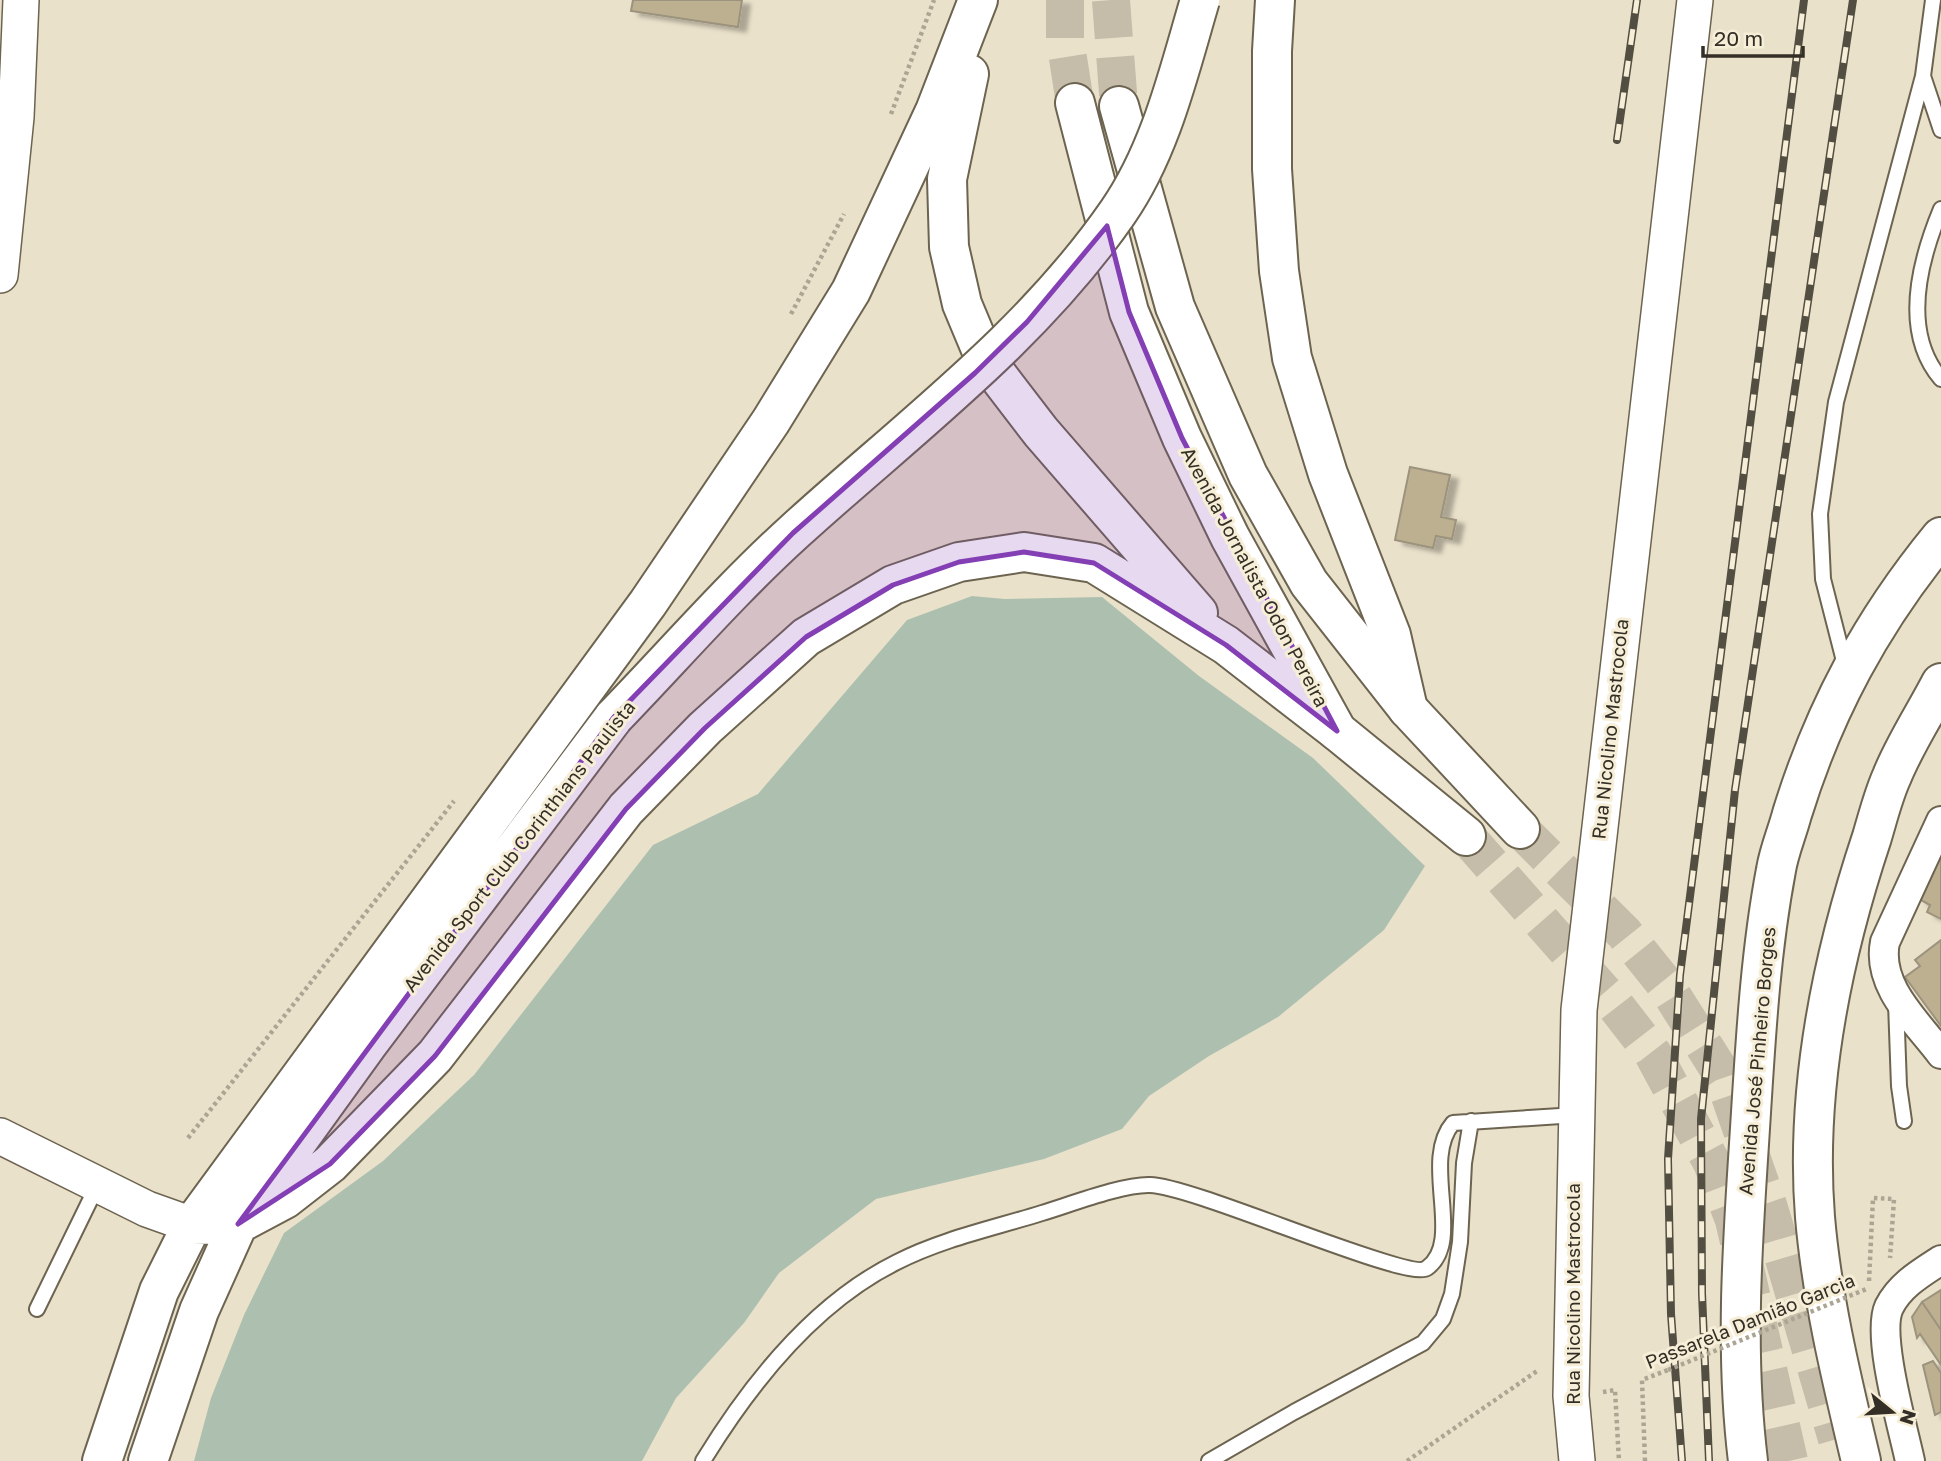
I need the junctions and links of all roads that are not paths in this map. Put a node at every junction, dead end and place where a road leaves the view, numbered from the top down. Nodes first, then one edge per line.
1 (21, 0) edge
2 (978, 0) edge
3 (986, 0) edge
4 (1200, 0) edge
5 (1275, 0) edge
6 (1695, 0) edge
7 (1933, 0) edge
8 (1923, 76) junction
9 (1075, 103) tunnel mouth
10 (1119, 106) tunnel mouth
11 (1941, 130) edge
12 (1941, 209) edge
13 (0, 275) edge
14 (1941, 379) edge
15 (1941, 537) edge
16 (1226, 645) junction
17 (1847, 675) junction
18 (1941, 683) edge
19 (1408, 709) junction
20 (1337, 731) junction
21 (1941, 821) edge
22 (1520, 829) tunnel mouth
23 (1466, 836) tunnel mouth
24 (1896, 994) junction
25 (1941, 1054) edge
26 (1576, 1115) junction
27 (1471, 1121) junction
28 (1904, 1121) dead end
29 (0, 1136) edge
30 (98, 1185) junction
31 (238, 1224) junction
32 (192, 1225) junction
33 (1941, 1260) edge
34 (37, 1309) dead end
35 (102, 1461) edge
36 (148, 1461) edge
37 (703, 1461) edge
38 (1209, 1461) edge
39 (1577, 1461) edge
40 (1748, 1461) edge
41 (1861, 1461) edge
42 (1910, 1461) edge

1 - 13 street
2 - 32 main road, Avenida Sport Club Corinthians Paulista
3 - 16 main road
4 - 31 main road, Avenida Sport Club Corinthians Paulista, bridge
5 - 19 main road
6 - 26 street, Rua Nicolino Mastrocola
7 - 8 lane
8 - 11 lane
8 - 17 lane
9 - 20 main road, Avenida Jornalista Odon Pereira
10 - 19 main road
12 - 14 lane
15 - 17 main road, Avenida José Pinheiro Borges
16 - 20 main road
16 - 31 main road
17 - 40 main road, Avenida José Pinheiro Borges
18 - 41 main road
19 - 22 main road
20 - 23 main road, Avenida Jornalista Odon Pereira
21 - 24 street
24 - 25 street
24 - 28 lane
26 - 27 lane
26 - 39 street, Rua Nicolino Mastrocola
27 - 37 lane
27 - 38 lane
29 - 30 street
30 - 32 street
30 - 34 lane
31 - 32 main road
31 - 36 main road, Avenida Sport Club Corinthians Paulista
32 - 35 main road, Avenida Sport Club Corinthians Paulista
33 - 42 street

